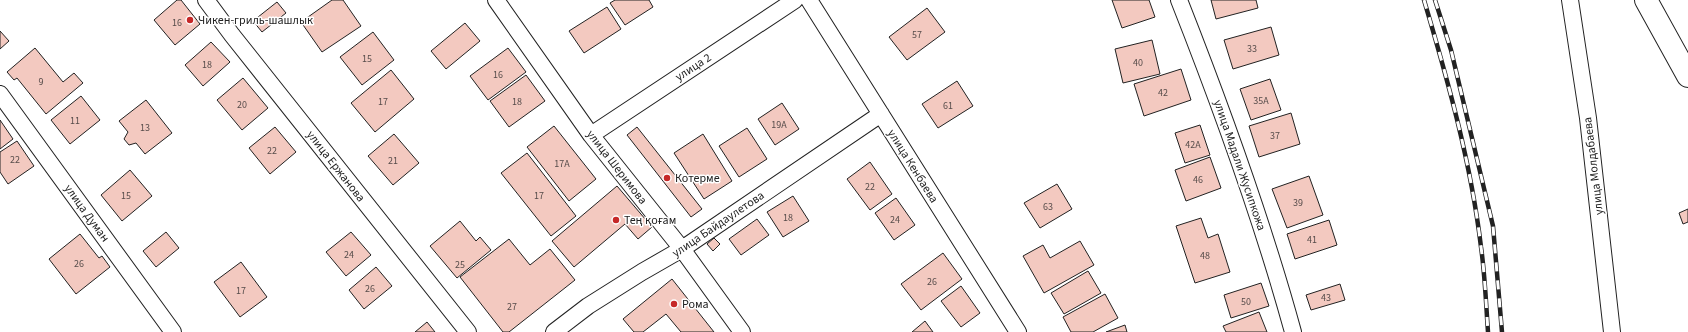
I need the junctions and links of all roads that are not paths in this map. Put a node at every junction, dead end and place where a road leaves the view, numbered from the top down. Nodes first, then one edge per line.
1 (206, 0) edge
2 (496, 0) edge
3 (795, 0) edge
4 (809, 0) edge
5 (1179, 0) edge
6 (1570, 0) edge
7 (1646, 0) edge
8 (1688, 76) edge
9 (0, 94) edge
10 (881, 114) junction
11 (591, 135) junction
12 (682, 248) junction
13 (173, 332) edge
14 (468, 332) edge
15 (554, 332) edge
16 (742, 332) edge
17 (1018, 332) edge
18 (1293, 332) edge
19 (1612, 332) edge

1 - 14 street, улица Ержанова
2 - 11 street, улица Шеримова
3 - 11 street, улица 2
4 - 10 street, улица Кенбаева
5 - 18 street, улица Мадали Жусипкожа
6 - 19 street, улица Молдабаева
7 - 8 main road
9 - 13 street, улица Думан
10 - 12 street, улица Байдаулетова
10 - 17 street, улица Кенбаева
11 - 12 street, улица Шеримова
12 - 15 street, улица Байдаулетова
12 - 16 street, улица Шеримова

